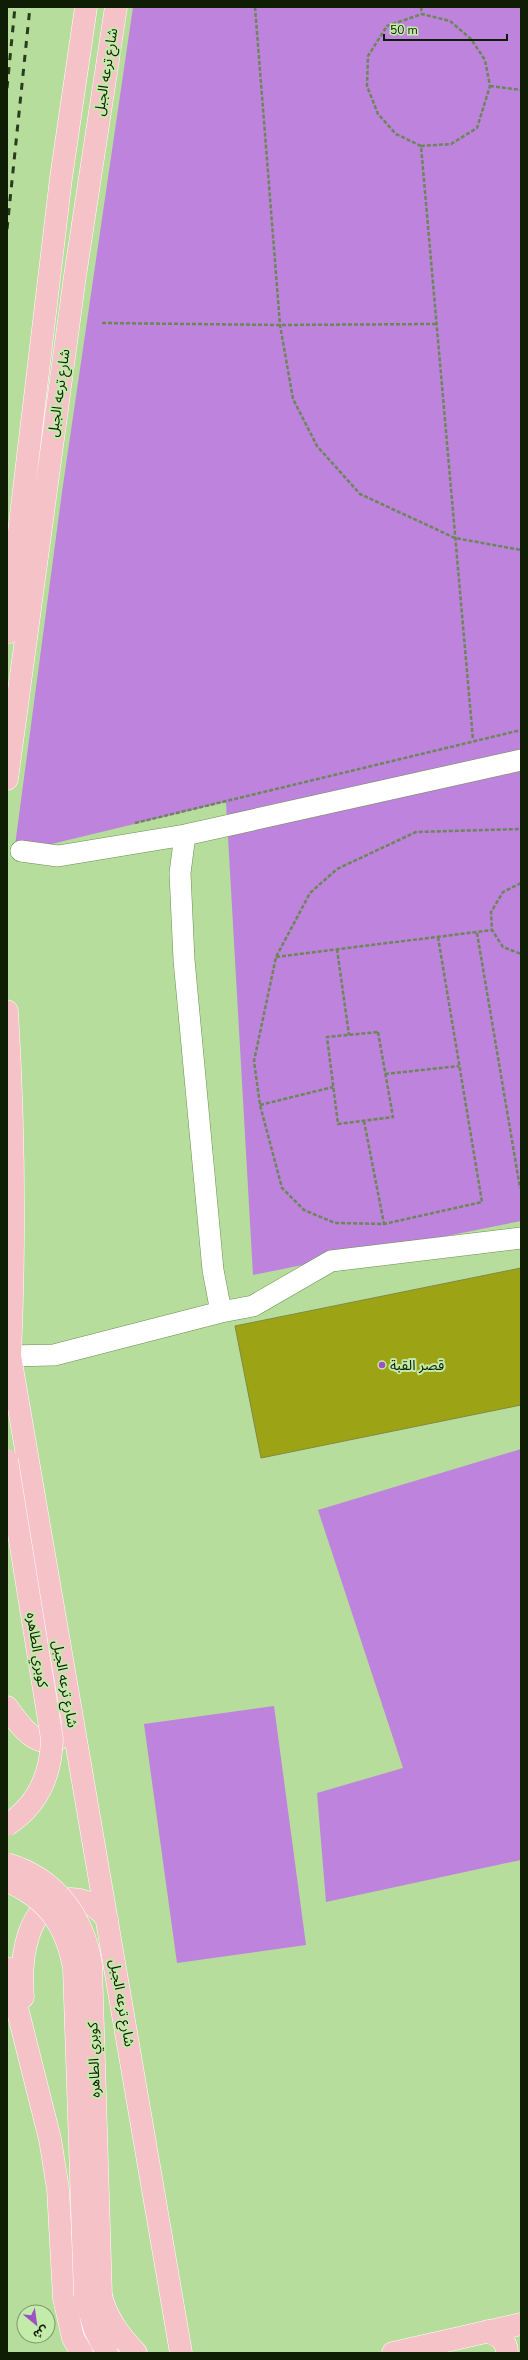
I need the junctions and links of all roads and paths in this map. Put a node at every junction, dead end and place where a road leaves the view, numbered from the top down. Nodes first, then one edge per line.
1 (86, 7) edge
2 (116, 7) edge
3 (254, 7) edge
4 (421, 7) edge
5 (422, 14) junction
6 (490, 86) junction
7 (521, 90) edge
8 (421, 146) junction
9 (102, 324) dead end
10 (437, 324) junction
11 (280, 326) junction
12 (455, 538) junction
13 (521, 550) edge
14 (7, 632) edge
15 (521, 730) edge
16 (473, 740) junction
17 (521, 760) edge
18 (7, 779) edge
19 (128, 824) dead end
20 (521, 829) edge
21 (185, 835) junction
22 (21, 851) dead end
23 (521, 883) edge
24 (492, 930) junction
25 (477, 933) junction
26 (438, 938) junction
27 (337, 949) junction
28 (521, 954) edge
29 (276, 956) junction
30 (7, 1011) edge
31 (349, 1035) junction
32 (459, 1066) junction
33 (385, 1074) junction
34 (333, 1087) junction
35 (260, 1105) junction
36 (364, 1121) junction
37 (517, 1166) junction
38 (521, 1166) edge
39 (520, 1188) edge
40 (384, 1224) junction
41 (521, 1238) edge
42 (221, 1312) junction
43 (10, 1356) junction
44 (7, 1460) edge
45 (7, 1706) edge
46 (72, 1726) junction
47 (7, 1825) edge
48 (7, 1864) edge
49 (7, 1881) edge
50 (107, 1919) junction
51 (7, 1968) edge
52 (28, 2051) junction
53 (93, 2296) junction
54 (521, 2324) edge
55 (488, 2331) junction
56 (82, 2353) edge
57 (107, 2353) edge
58 (136, 2353) edge
59 (181, 2353) edge
60 (394, 2353) edge
61 (507, 2353) edge

1 - 14 main road, شارع ترعه الجبل
2 - 18 main road, شارع ترعه الجبل
3 - 11 path
4 - 5 path
5 - 6 path
5 - 8 path
6 - 7 path
6 - 8 path
8 - 10 path
9 - 11 path
10 - 11 path
10 - 12 path
11 - 12 path
12 - 13 path
12 - 16 path
15 - 16 path
16 - 19 path
17 - 21 lane
20 - 29 path
21 - 22 lane
21 - 42 lane
23 - 24 path
24 - 25 path
24 - 28 path
25 - 26 path
25 - 37 path
26 - 27 path
26 - 32 path
27 - 29 path
27 - 31 path
29 - 35 path
30 - 43 main road, شارع ترعه الجبل
31 - 33 path
31 - 34 path
32 - 33 path
32 - 40 path
33 - 36 path
34 - 35 path
34 - 36 path
35 - 40 path
36 - 40 path
37 - 38 path
37 - 39 path
41 - 42 lane
42 - 43 lane
43 - 46 main road, شارع ترعه الجبل
44 - 47 main road, كوبري الطاهره, bridge
45 - 46 main road
46 - 50 main road, شارع ترعه الجبل
48 - 53 main road, كوبري الطاهره, bridge
49 - 53 main road, كوبري الطاهره, bridge
50 - 52 main road
50 - 59 main road, شارع ترعه الجبل
51 - 52 main road
52 - 56 main road
53 - 57 main road
53 - 58 main road
54 - 55 main road
55 - 60 main road
55 - 61 main road

